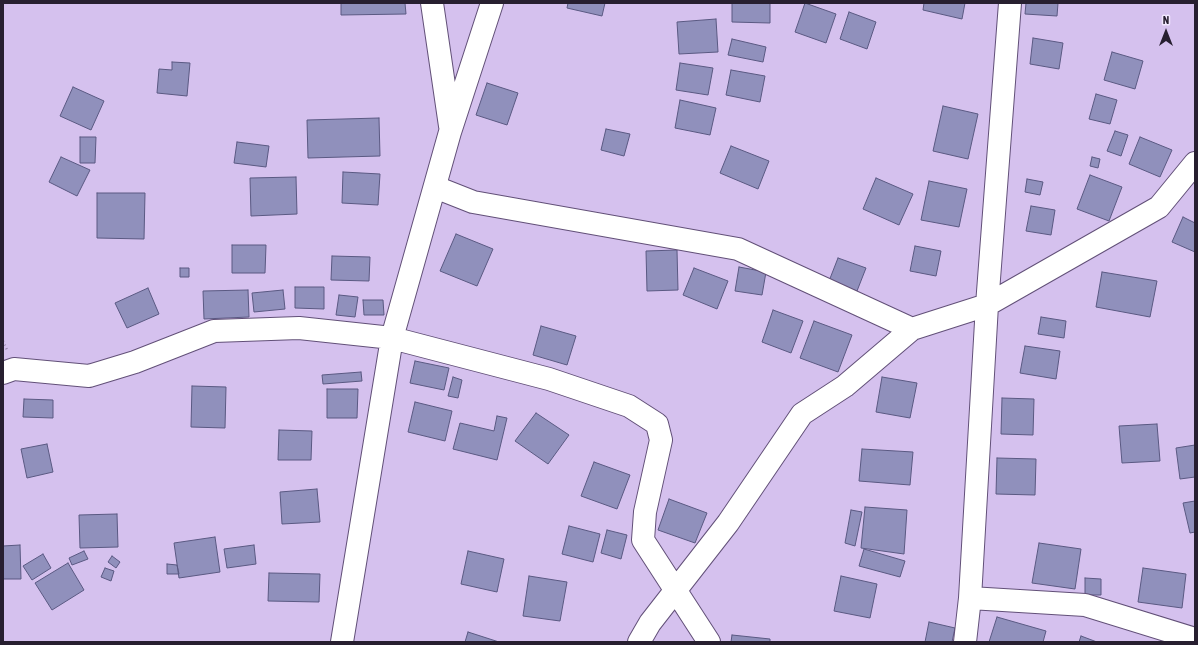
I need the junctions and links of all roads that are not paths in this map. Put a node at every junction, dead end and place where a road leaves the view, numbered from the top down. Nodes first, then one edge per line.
1 (432, 3) edge
2 (492, 3) edge
3 (1010, 3) edge
4 (450, 132) junction
5 (1195, 163) edge
6 (435, 187) junction
7 (987, 305) junction
8 (912, 329) junction
9 (392, 338) junction
10 (3, 373) edge
11 (676, 589) junction
12 (970, 598) junction
13 (1195, 639) edge
14 (342, 642) edge
15 (639, 642) edge
16 (709, 642) edge
17 (965, 642) edge

1 - 4 street
2 - 4 street
3 - 7 street
4 - 6 street
5 - 7 street
6 - 8 street
6 - 9 street
7 - 8 street
7 - 12 street
8 - 11 street
9 - 10 street
9 - 11 street
9 - 14 street
11 - 15 street
11 - 16 street
12 - 13 street
12 - 17 street

